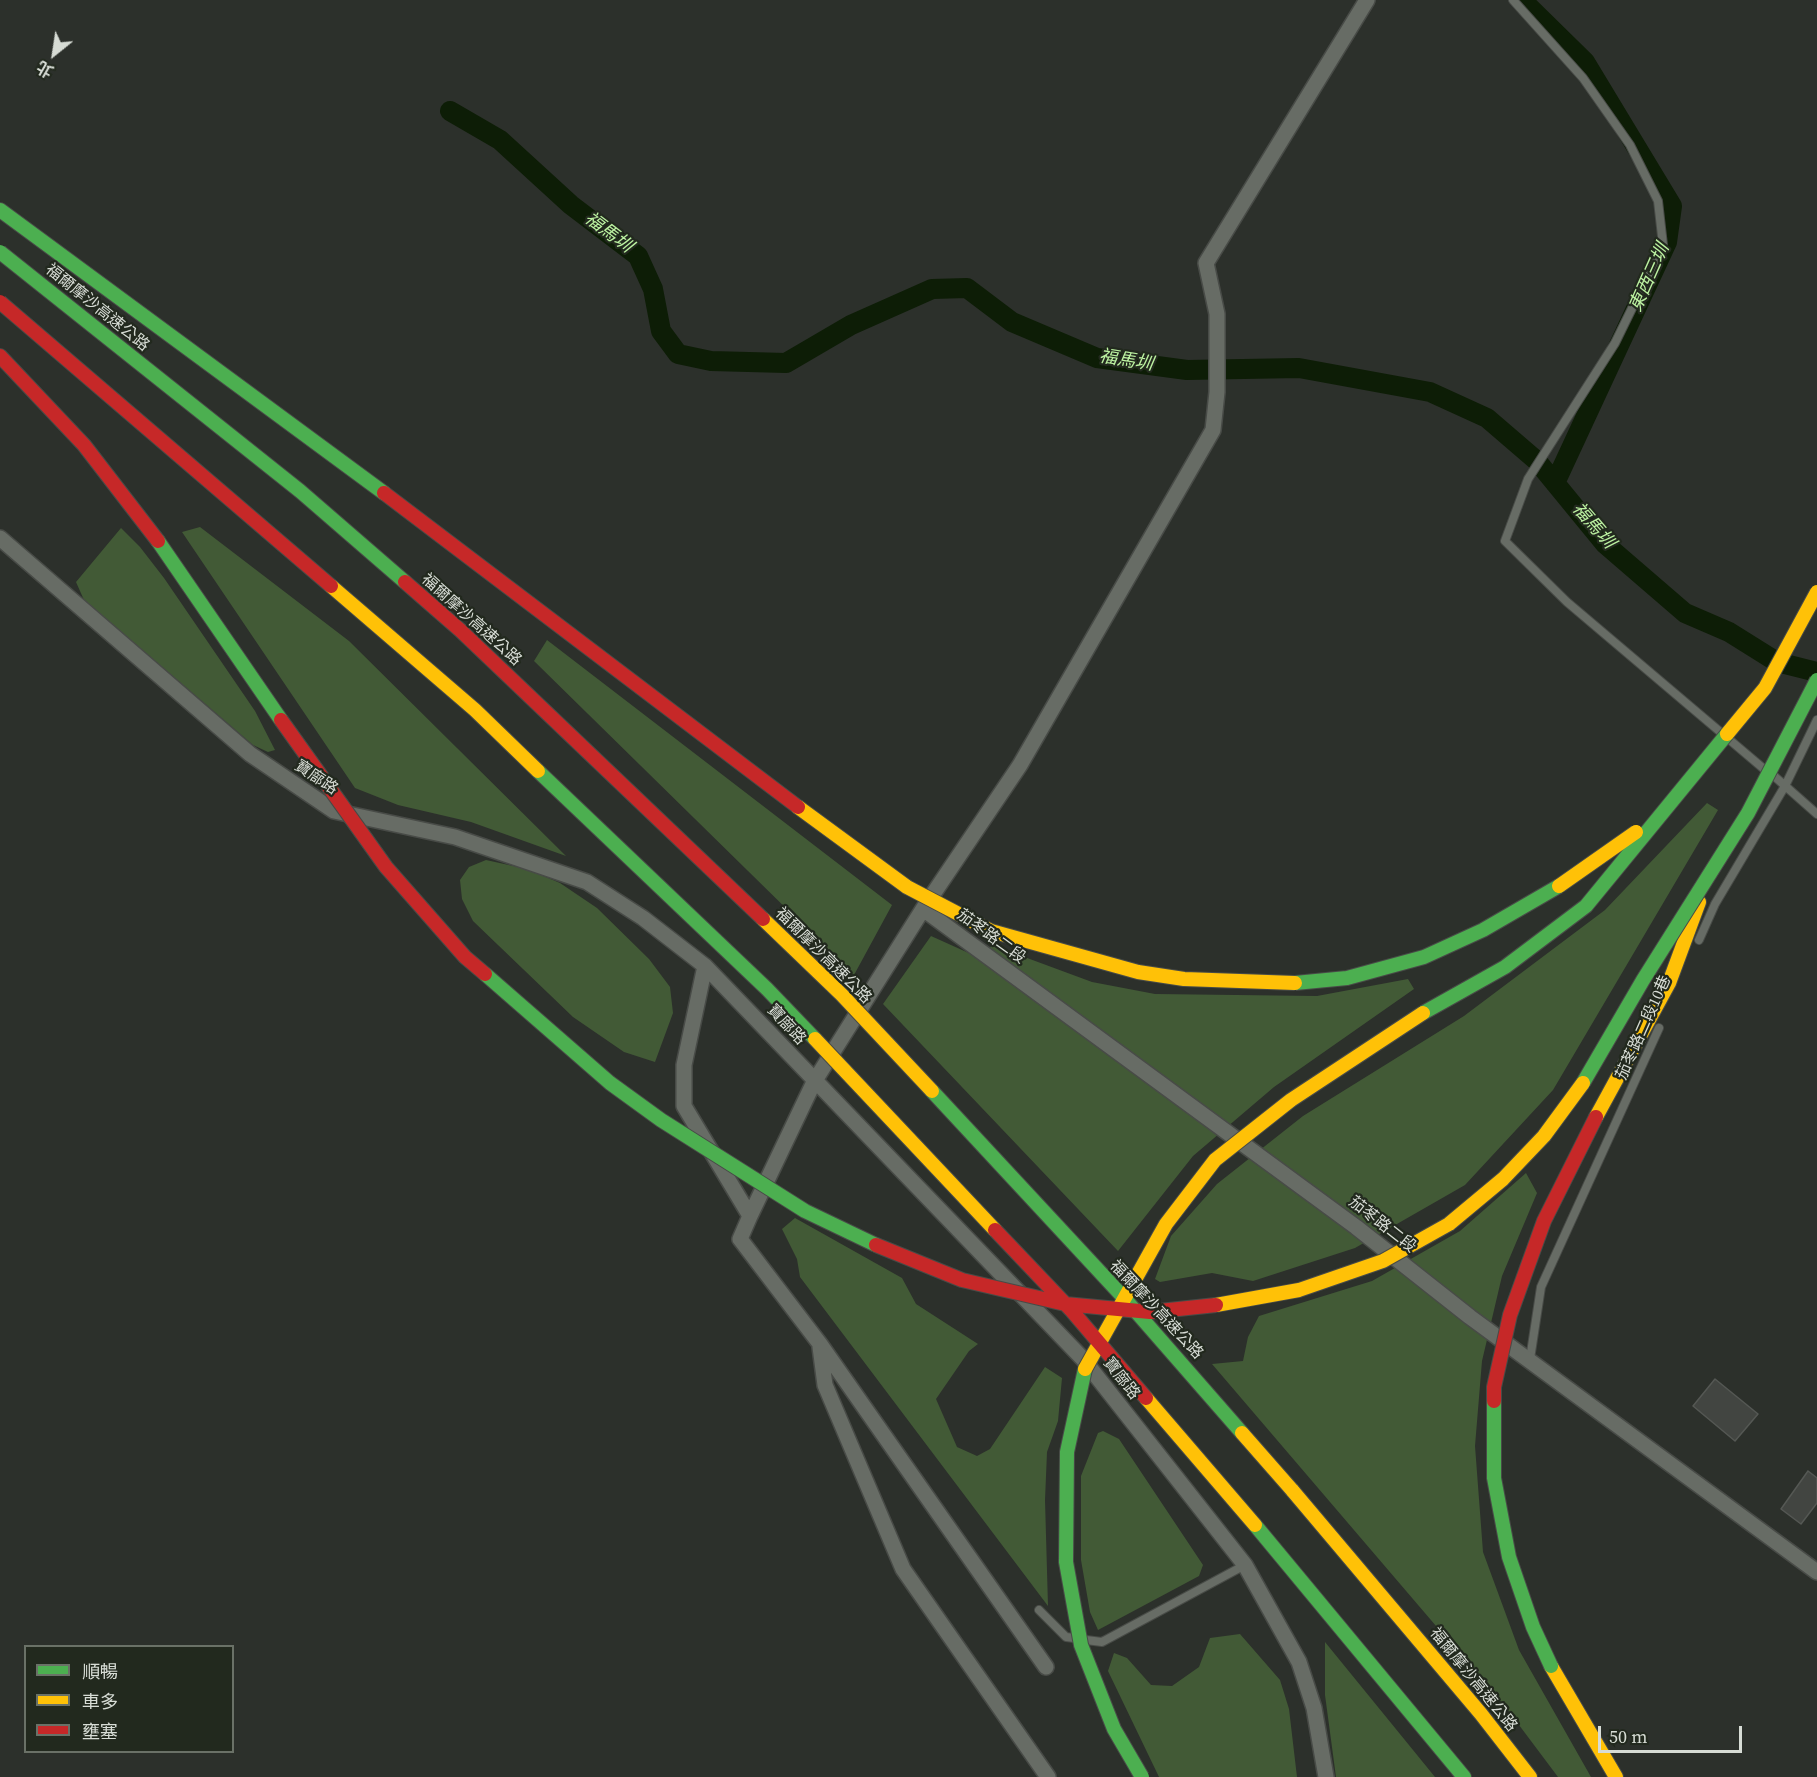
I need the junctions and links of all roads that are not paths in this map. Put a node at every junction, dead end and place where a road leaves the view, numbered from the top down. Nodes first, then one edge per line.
1 (1367, 0) edge
2 (1513, 0) edge
3 (0, 210) edge
4 (0, 252) edge
5 (0, 302) edge
6 (0, 356) edge
7 (0, 538) edge
8 (1817, 592) edge
9 (1817, 680) edge
10 (1817, 720) edge
11 (1785, 786) junction
12 (1666, 810) junction
13 (1817, 814) edge
14 (1706, 883) junction
15 (923, 909) junction
16 (1696, 946) dead end
17 (705, 966) junction
18 (1663, 1020) dead end
19 (814, 1082) junction
20 (750, 1216) junction
21 (820, 1344) junction
22 (1530, 1359) junction
23 (1245, 1565) junction
24 (1817, 1572) edge
25 (1039, 1610) dead end
26 (1046, 1667) dead end
27 (1048, 1777) edge
28 (1142, 1777) edge
29 (1326, 1777) edge
30 (1464, 1777) edge
31 (1530, 1777) edge
32 (1616, 1777) edge

1 - 15 street
2 - 11 lane
3 - 12 highway, bridge
4 - 31 highway, 福爾摩沙高速公路, bridge
5 - 30 highway, bridge
6 - 14 highway, bridge
7 - 17 street, 寶廍路
8 - 12 highway, bridge
9 - 14 highway, bridge
10 - 11 lane
11 - 13 lane
11 - 16 lane
12 - 28 highway, bridge
14 - 32 highway, bridge
15 - 19 street
15 - 22 street, 茄苳路二段
17 - 19 street, 寶廍路
17 - 20 street
18 - 22 lane, 茄苳路二段10巷
19 - 20 street
19 - 23 street, 寶廍路
20 - 21 street
21 - 26 street
21 - 27 street
22 - 24 street, 茄苳路二段
23 - 25 lane
23 - 29 street, 寶廍路

